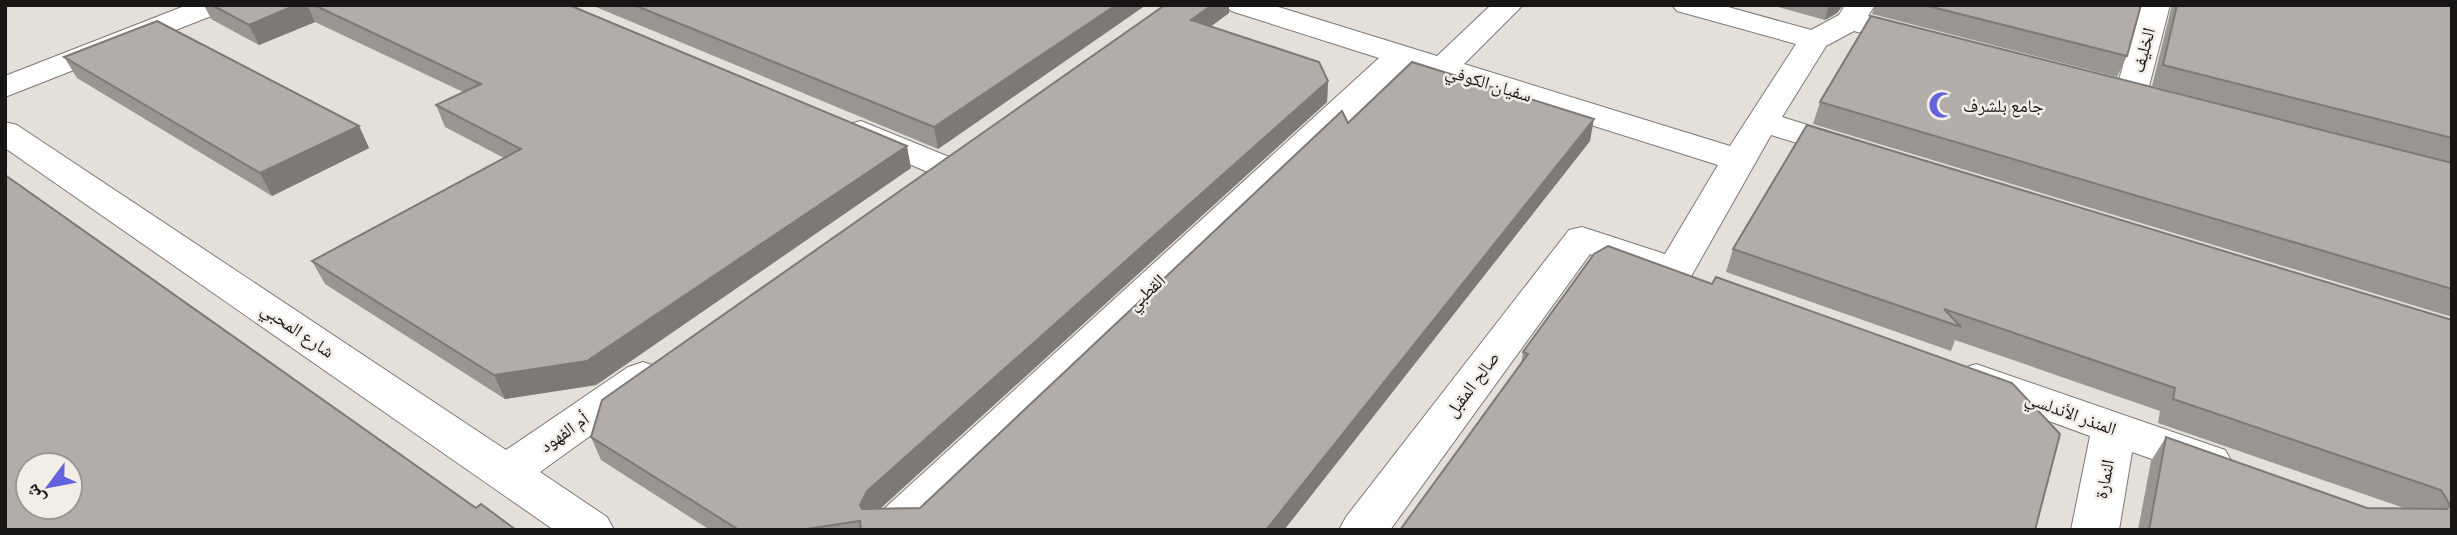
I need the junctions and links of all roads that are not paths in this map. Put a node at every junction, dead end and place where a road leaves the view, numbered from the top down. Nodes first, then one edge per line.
1 (215, 5) edge
2 (1241, 5) edge
3 (1508, 5) edge
4 (1686, 5) edge
5 (2155, 5) edge
6 (1855, 13) edge
7 (1814, 40) junction
8 (1944, 46) edge
9 (1400, 55) junction
10 (1443, 68) junction
11 (5, 87) edge
12 (2131, 94) edge
13 (1762, 122) junction
14 (840, 123) edge
15 (5, 132) edge
16 (1881, 158) edge
17 (1738, 160) junction
18 (909, 189) edge
19 (1675, 271) junction
20 (1714, 285) edge
21 (674, 354) edge
22 (1946, 368) edge
23 (2114, 428) junction
24 (507, 472) junction
25 (2245, 474) edge
26 (590, 530) edge
27 (892, 530) edge
28 (1363, 530) edge
29 (2095, 530) edge

1 - 11 street
2 - 9 street, سفيان الكوفي
3 - 10 street
4 - 7 street
5 - 12 street, الخليف
6 - 7 street
6 - 8 street
7 - 13 street
9 - 10 street, سفيان الكوفي
9 - 27 street, القطبي
10 - 17 street, سفيان الكوفي
13 - 16 street
13 - 17 street
14 - 18 street
15 - 24 street, شارع المحبي
17 - 19 street
19 - 20 street
19 - 28 street, صالح المقبل
21 - 24 street, أم الفهود
22 - 23 street, المنذر الأندلسي
23 - 25 street, المنذر الأندلسي
23 - 29 street, النمارة
24 - 26 street, شارع المحبي

